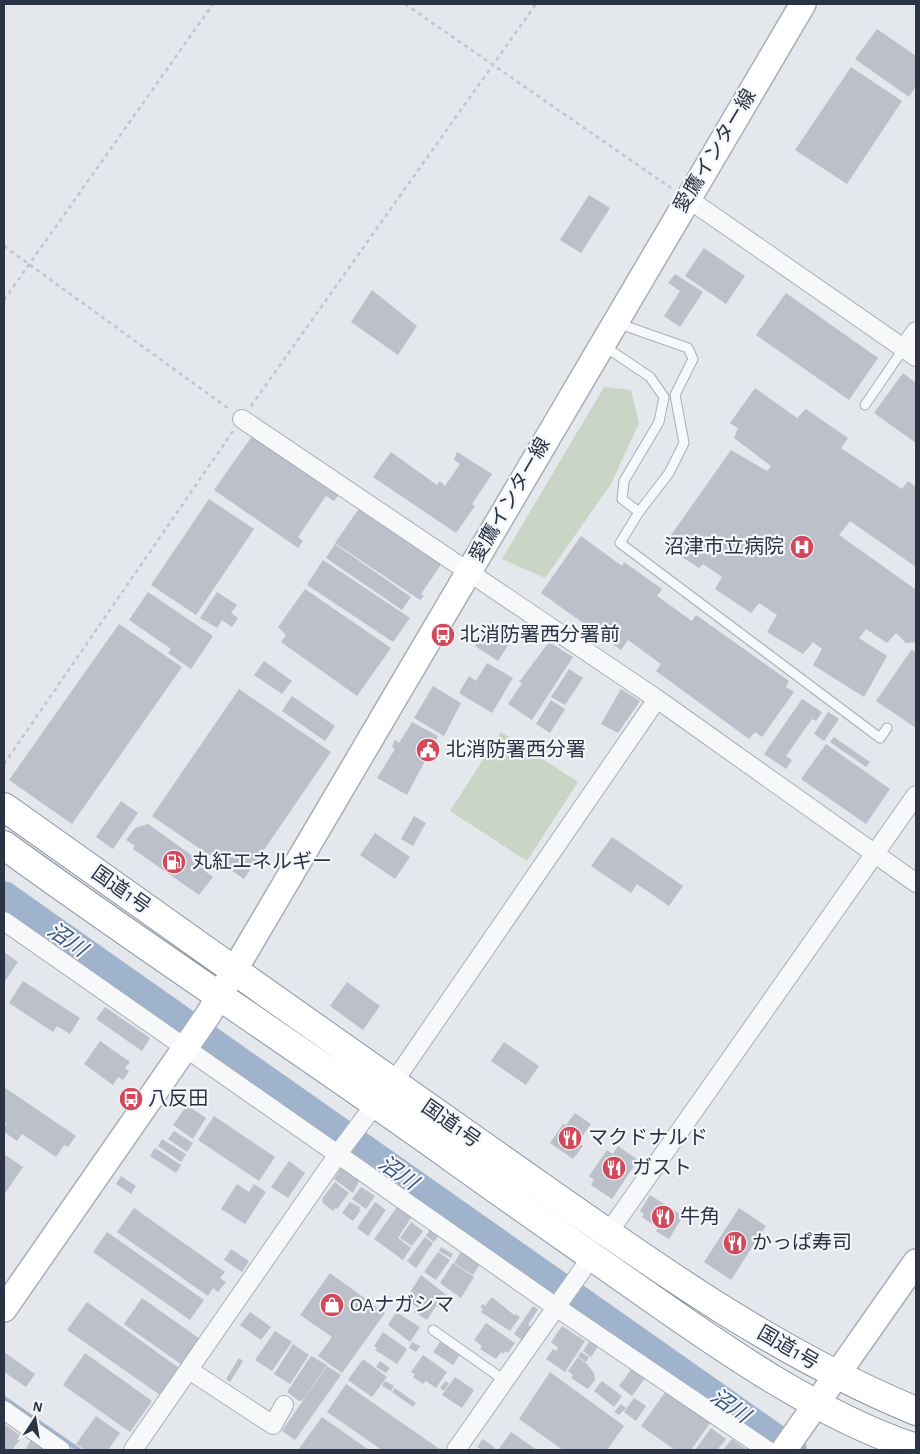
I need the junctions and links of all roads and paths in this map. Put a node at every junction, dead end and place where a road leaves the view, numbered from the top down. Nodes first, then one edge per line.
1 (213, 4) edge
2 (405, 4) edge
3 (536, 4) edge
4 (803, 4) edge
5 (493, 66) junction
6 (687, 198) junction
7 (4, 246) edge
8 (30, 264) junction
9 (4, 300) edge
10 (615, 322) junction
11 (916, 331) edge
12 (602, 344) junction
13 (910, 353) edge
14 (865, 405) dead end
15 (242, 418) junction
16 (639, 512) junction
17 (469, 570) junction
18 (657, 699) junction
19 (887, 728) dead end
20 (4, 764) edge
21 (916, 795) edge
22 (4, 807) edge
23 (4, 845) edge
24 (874, 854) junction
25 (916, 884) edge
26 (4, 921) edge
27 (234, 970) junction
28 (213, 1006) junction
29 (186, 1046) junction
30 (378, 1102) junction
31 (341, 1150) junction
32 (608, 1233) junction
33 (916, 1262) edge
34 (585, 1265) junction
35 (557, 1304) junction
36 (4, 1308) edge
37 (433, 1330) dead end
38 (189, 1370) junction
39 (837, 1375) junction
40 (504, 1380) junction
41 (817, 1403) junction
42 (284, 1405) dead end
43 (4, 1410) edge
44 (916, 1412) edge
45 (790, 1441) edge
46 (916, 1448) edge
47 (61, 1450) edge
48 (134, 1450) edge
49 (456, 1450) edge
50 (768, 1450) edge

1 - 8 path
2 - 5 path
3 - 5 path
4 - 6 main road, 愛鷹インター線
5 - 6 path
5 - 15 path
6 - 10 main road, 愛鷹インター線
6 - 13 street
7 - 8 path
8 - 9 path
8 - 15 path
10 - 12 main road, 愛鷹インター線
10 - 16 lane
11 - 13 street
12 - 16 lane
12 - 17 main road, 愛鷹インター線
13 - 14 lane
15 - 17 street
15 - 20 path
16 - 19 lane
17 - 18 street
17 - 27 main road, 愛鷹インター線
18 - 24 street
18 - 30 street
21 - 24 street
22 - 27 highway, 国道1号
23 - 28 highway, 国道1号
24 - 25 street
24 - 32 street
26 - 29 street
27 - 28 main road, 愛鷹インター線
27 - 30 highway, 国道1号
28 - 29 main road, 愛鷹インター線
28 - 30 highway, 国道1号
29 - 31 street
29 - 36 main road, 愛鷹インター線
30 - 31 street
30 - 32 highway, 国道1号
30 - 34 highway, 国道1号
31 - 35 street
31 - 38 street
32 - 39 highway, 国道1号
33 - 39 main road
34 - 35 street
34 - 41 highway, 国道1号
35 - 40 street
35 - 50 street
37 - 40 lane
38 - 42 street
38 - 48 street
39 - 41 main road
39 - 44 highway, 国道1号
40 - 49 street
41 - 45 main road
41 - 46 highway, 国道1号
43 - 47 street

